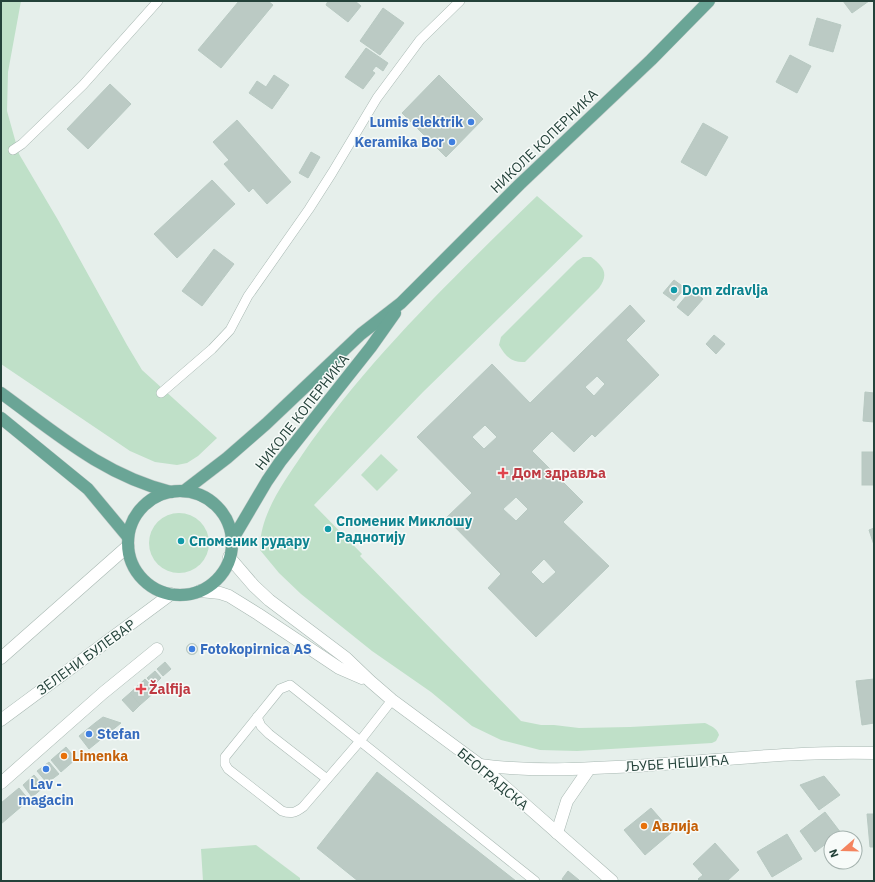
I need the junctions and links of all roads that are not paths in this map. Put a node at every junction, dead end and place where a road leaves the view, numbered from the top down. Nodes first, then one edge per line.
1 (158, 1) edge
2 (460, 1) edge
3 (710, 1) edge
4 (13, 150) dead end
5 (401, 303) junction
6 (1, 393) edge
7 (161, 393) dead end
8 (1, 418) edge
9 (171, 492) junction
10 (184, 492) junction
11 (128, 542) junction
12 (232, 542) junction
13 (229, 557) junction
14 (200, 591) junction
15 (171, 594) junction
16 (157, 649) dead end
17 (1, 658) edge
18 (370, 681) junction
19 (392, 700) junction
20 (257, 717) junction
21 (1, 720) edge
22 (360, 741) junction
23 (874, 753) edge
24 (480, 765) junction
25 (589, 769) junction
26 (327, 779) junction
27 (1, 783) edge
28 (557, 833) junction
29 (535, 881) edge
30 (612, 881) edge

1 - 4 lane
2 - 7 lane
3 - 5 main road, НИКОЛЕ КОПЕРНИКА
5 - 10 main road, НИКОЛЕ КОПЕРНИКА
5 - 12 main road, НИКОЛЕ КОПЕРНИКА
6 - 9 main road
8 - 11 main road
9 - 10 main road
9 - 11 main road
10 - 12 main road
11 - 15 main road
11 - 17 street
12 - 13 main road
13 - 14 main road
13 - 18 street, БЕОГРАДСКА
14 - 15 main road
14 - 18 street, БЕОГРАДСКА
15 - 21 street, ЗЕЛЕНИ БУЛЕВАР
16 - 27 street
18 - 19 street, БЕОГРАДСКА
19 - 22 lane
19 - 24 street, БЕОГРАДСКА
20 - 22 lane
20 - 26 lane
20 - 26 lane
22 - 26 lane
22 - 29 lane
23 - 25 street, ЉУБЕ НЕШИЋА
24 - 25 street, ЉУБЕ НЕШИЋА
24 - 28 street, БЕОГРАДСКА
25 - 28 street
28 - 30 street, БЕОГРАДСКА

